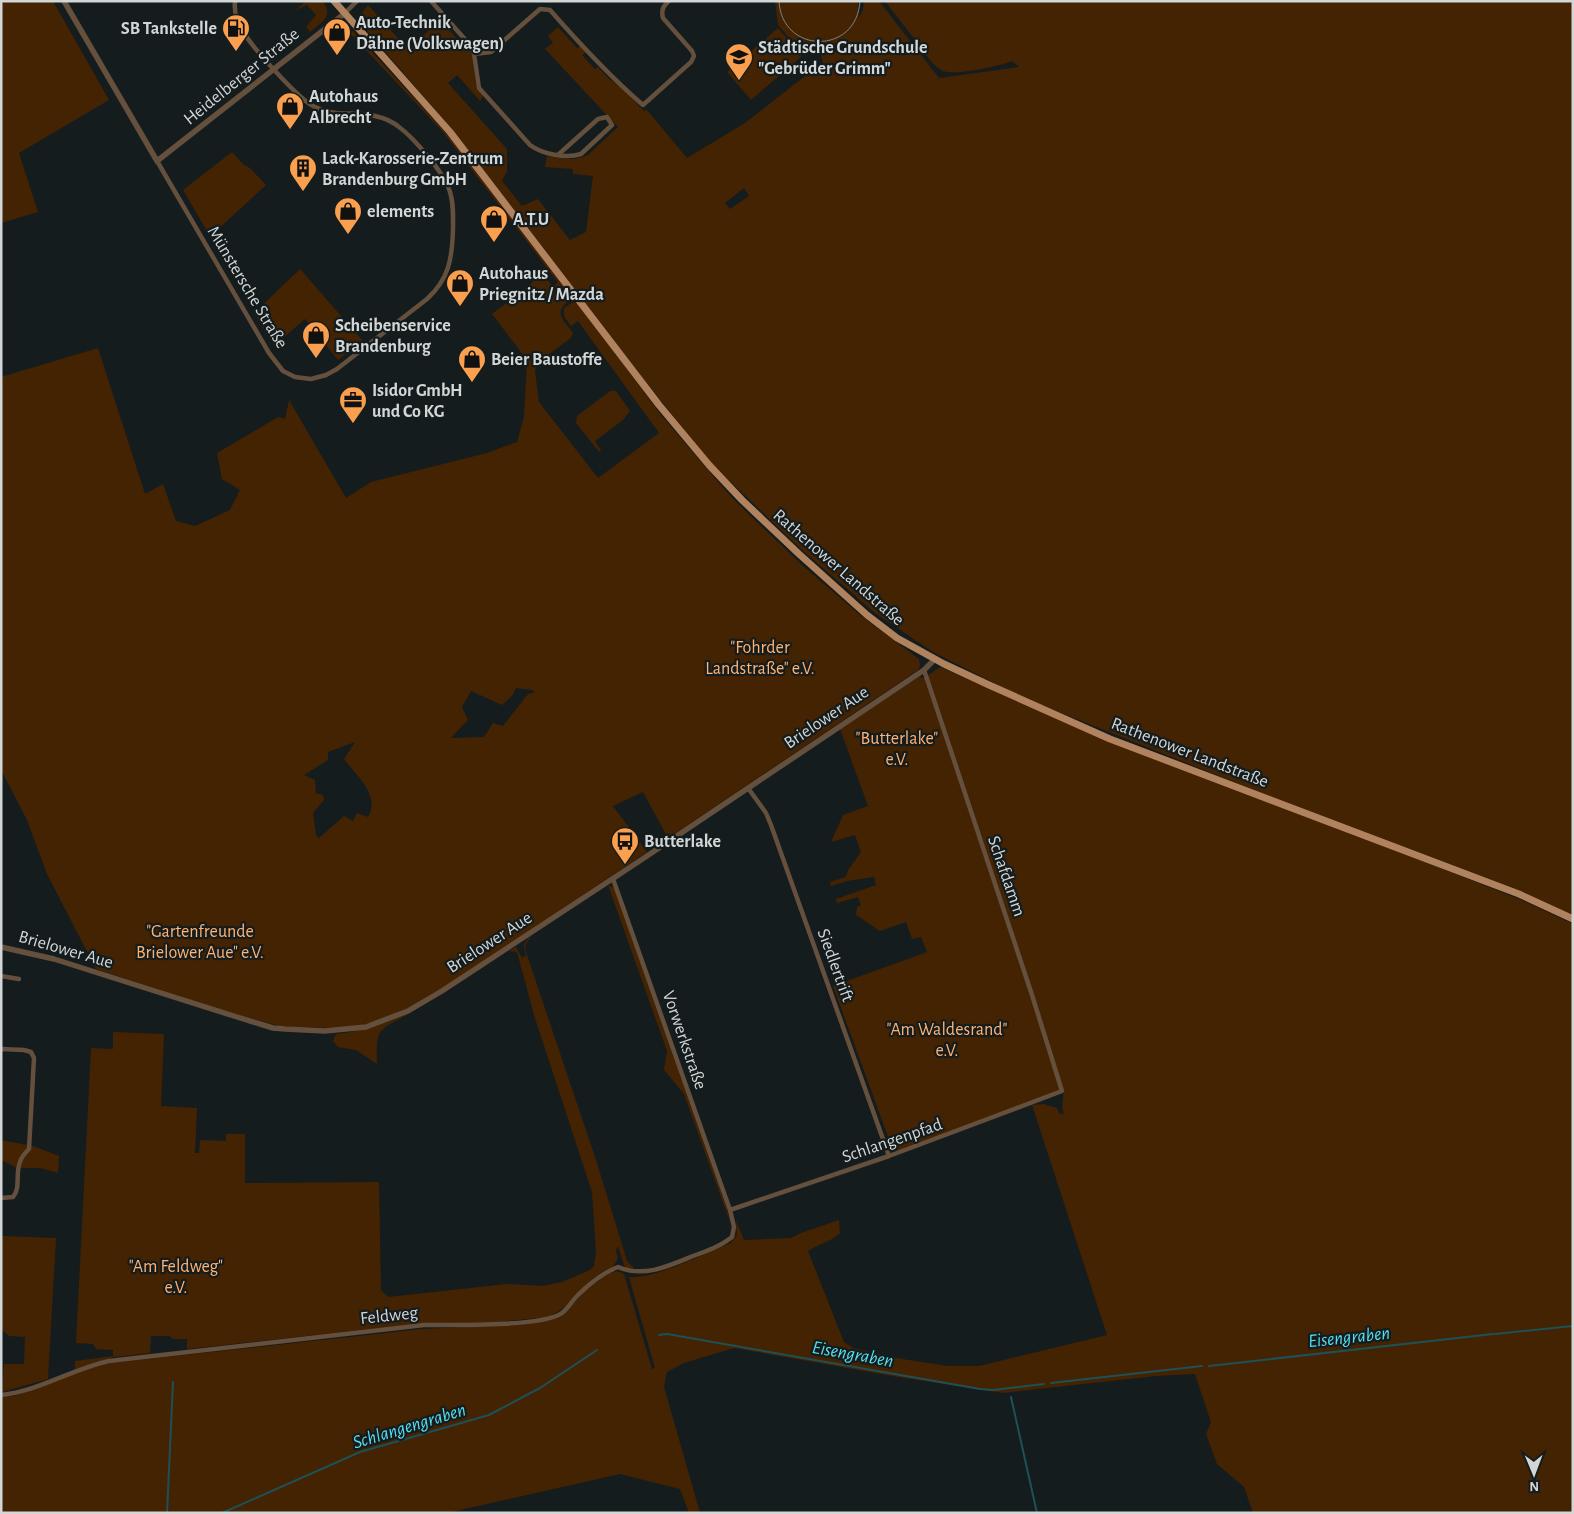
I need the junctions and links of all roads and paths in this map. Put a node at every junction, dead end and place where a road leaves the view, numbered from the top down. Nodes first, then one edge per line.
1 (64, 1) edge
2 (235, 1) edge
3 (334, 1) edge
4 (357, 1) edge
5 (431, 1) edge
6 (668, 1) edge
7 (344, 14) junction
8 (474, 54) junction
9 (274, 69) junction
10 (559, 154) junction
11 (157, 161) junction
12 (935, 659) junction
13 (924, 670) junction
14 (748, 788) junction
15 (613, 879) junction
16 (1573, 919) edge
17 (1, 947) edge
18 (1, 976) edge
19 (20, 979) dead end
20 (1, 1049) edge
21 (1062, 1091) joint
22 (889, 1156) junction
23 (1, 1198) edge
24 (730, 1210) junction
25 (1, 1395) edge

1 - 11 street
2 - 9 street, Münstersche Straße
3 - 7 main road, Rathenower Landstraße
4 - 7 street
5 - 8 street
6 - 8 street
7 - 9 street, Heidelberger Straße
7 - 12 main road, Rathenower Landstraße
8 - 10 street
9 - 11 street, Heidelberger Straße
9 - 11 street, Münstersche Straße
10 - 10 street
12 - 13 street, Brielower Aue
12 - 16 main road, Rathenower Landstraße
13 - 14 street, Brielower Aue
13 - 21 street, Schafdamm
14 - 15 street, Brielower Aue
14 - 22 street, Siedlertrift
15 - 17 street, Brielower Aue
15 - 24 street, Vorwerkstraße
18 - 19 street
20 - 23 street
21 - 22 street, Schlangenpfad
22 - 24 street, Schlangenpfad
24 - 25 street, Feldweg

